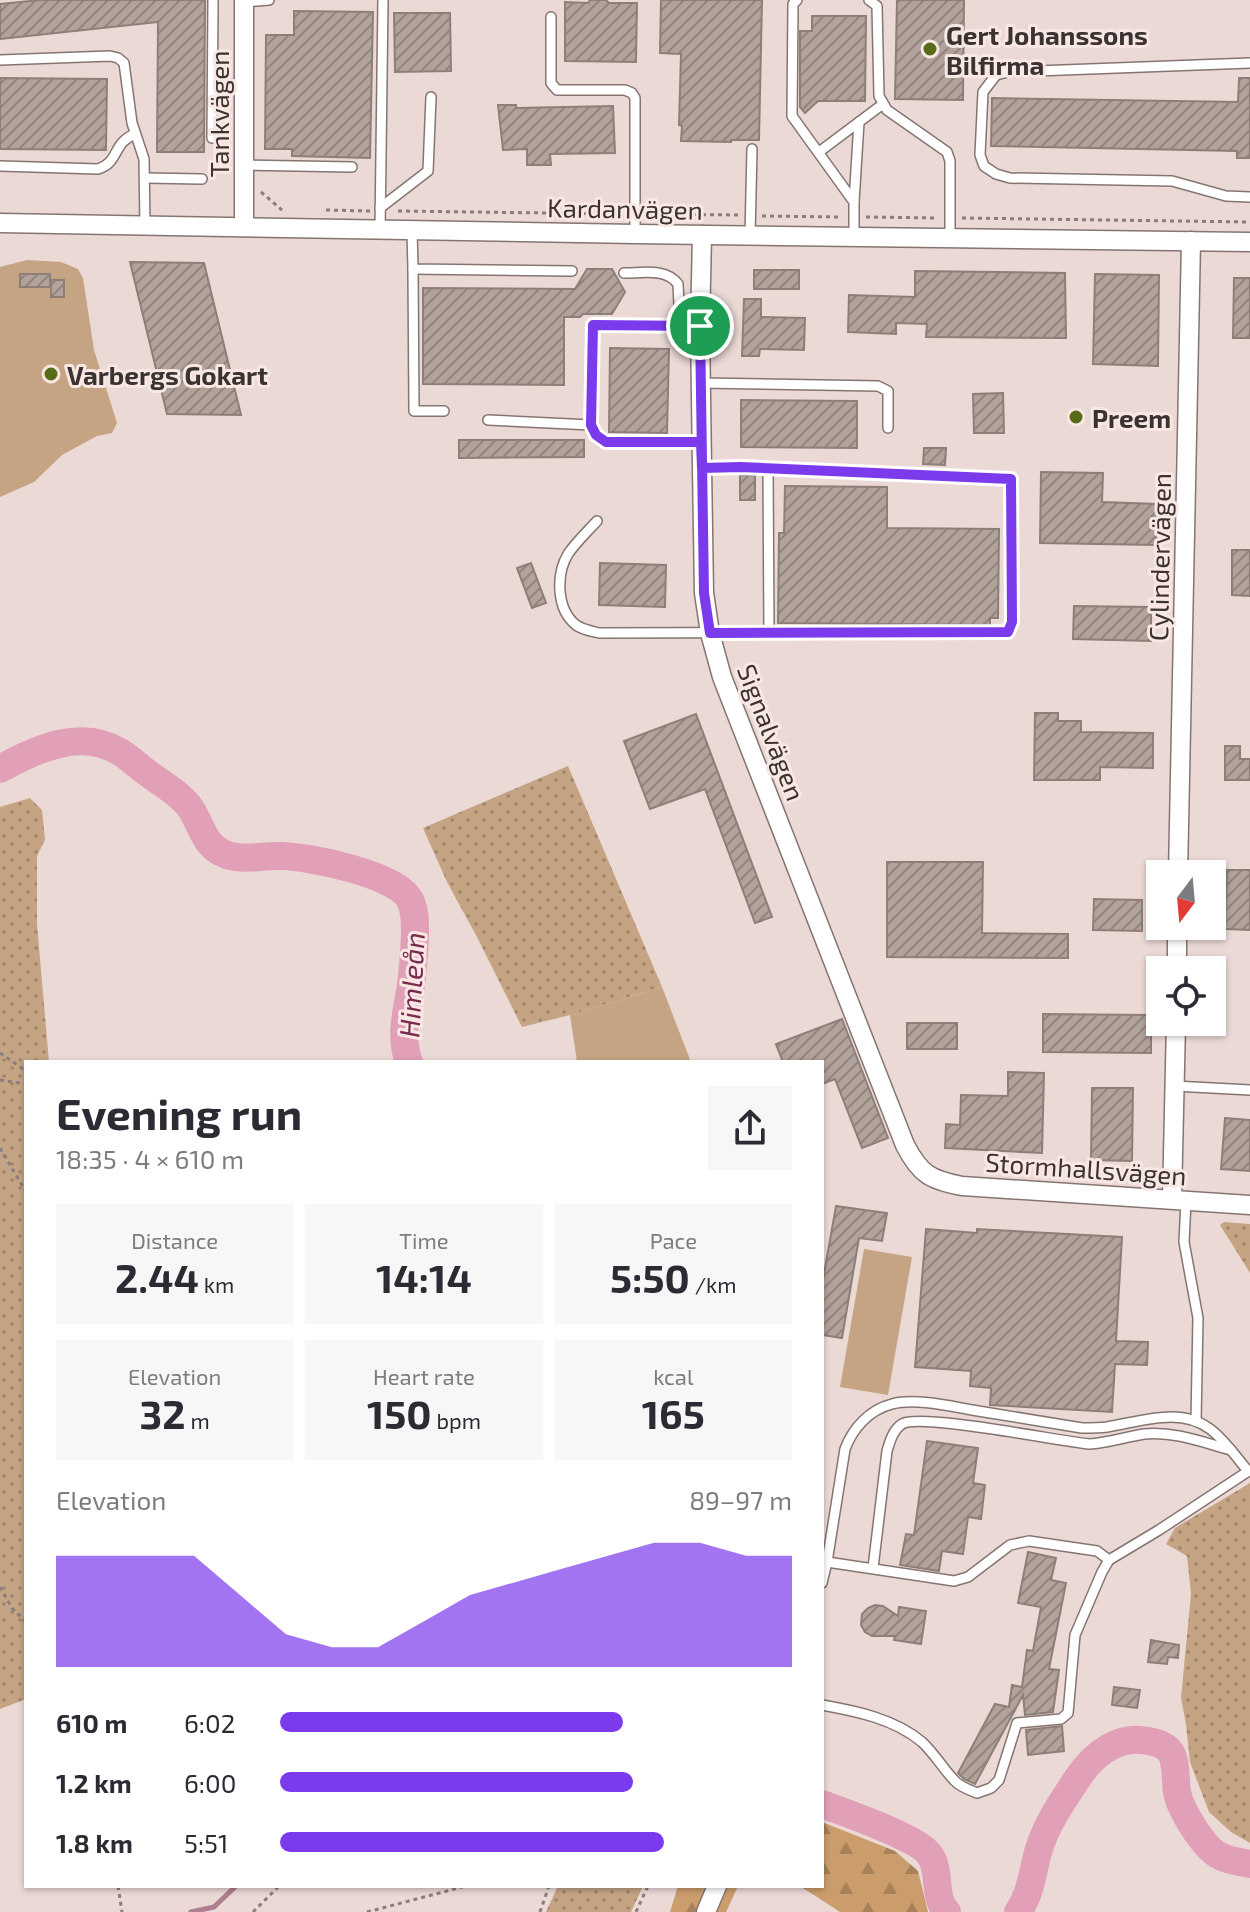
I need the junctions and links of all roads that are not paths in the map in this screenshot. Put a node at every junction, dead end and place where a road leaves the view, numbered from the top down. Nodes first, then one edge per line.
1 (213, 0) edge
2 (269, 0) edge
3 (383, 0) edge
4 (797, 0) edge
5 (244, 1) edge
6 (873, 1) edge
7 (551, 17) dead end
8 (0, 60) edge
9 (1250, 63) edge
10 (213, 84) junction
11 (244, 84) junction
12 (431, 97) dead end
13 (883, 104) junction
14 (859, 122) junction
15 (135, 134) junction
16 (212, 138) dead end
17 (752, 149) dead end
18 (819, 152) junction
19 (244, 165) junction
20 (0, 166) edge
21 (352, 167) dead end
22 (145, 178) junction
23 (202, 179) dead end
24 (1250, 197) edge
25 (854, 202) junction
26 (380, 208) junction
27 (0, 223) edge
28 (145, 226) junction
29 (244, 227) junction
30 (380, 230) junction
31 (412, 230) junction
32 (635, 234) junction
33 (702, 235) junction
34 (750, 236) junction
35 (854, 237) junction
36 (950, 238) junction
37 (1191, 241) junction
38 (1250, 242) edge
39 (413, 269) junction
40 (572, 271) dead end
41 (624, 273) dead end
42 (680, 326) junction
43 (700, 326) junction
44 (700, 383) junction
45 (444, 411) dead end
46 (488, 420) dead end
47 (591, 425) junction
48 (888, 428) dead end
49 (701, 442) junction
50 (702, 468) junction
51 (768, 468) junction
52 (597, 521) dead end
53 (710, 633) junction
54 (769, 633) junction
55 (1178, 860) edge
56 (1176, 1036) edge
57 (1174, 1086) junction
58 (1250, 1090) edge
59 (922, 1172) joint
60 (1179, 1199) junction
61 (1250, 1205) edge
62 (1196, 1421) junction
63 (1231, 1450) junction
64 (1249, 1471) edge
65 (1109, 1560) junction
66 (827, 1562) junction
67 (873, 1568) junction
68 (824, 1575) edge
69 (824, 1705) edge
70 (716, 1888) edge
71 (706, 1912) edge

1 - 10 lane
2 - 5 lane
3 - 26 lane
4 - 18 lane
5 - 11 street, Tankvägen
6 - 13 lane
7 - 32 lane
8 - 15 lane
9 - 24 lane
10 - 11 lane
10 - 16 lane
11 - 19 street, Tankvägen
12 - 26 lane
13 - 14 lane
13 - 36 lane
14 - 18 lane
14 - 25 lane
15 - 20 lane
15 - 22 lane
17 - 34 lane
18 - 25 lane
19 - 21 lane
19 - 29 street, Tankvägen
22 - 23 lane
22 - 28 lane
25 - 35 lane
26 - 30 lane
27 - 28 street, Kardanvägen
28 - 29 street, Kardanvägen
29 - 30 street, Kardanvägen
30 - 31 street, Kardanvägen
31 - 32 street, Kardanvägen
31 - 39 lane
32 - 33 street, Kardanvägen
33 - 34 street, Kardanvägen
33 - 43 street, Signalvägen
34 - 35 street, Kardanvägen
35 - 36 street, Kardanvägen
36 - 37 street, Kardanvägen
37 - 38 street, Kardanvägen
37 - 55 street, Cylindervägen
39 - 40 lane
39 - 45 lane
41 - 42 lane
42 - 43 lane
42 - 47 lane
43 - 44 street, Signalvägen
44 - 48 lane
44 - 49 street, Signalvägen
46 - 47 lane
47 - 49 lane
49 - 50 street, Signalvägen
50 - 51 lane
50 - 53 street, Signalvägen
51 - 54 lane
51 - 54 lane
52 - 53 lane
53 - 54 lane
53 - 59 street, Signalvägen
56 - 57 street
57 - 58 lane
57 - 60 street
59 - 60 street, Stormhallsvägen
60 - 61 street, Stormhallsvägen
60 - 62 lane
62 - 63 lane
62 - 66 lane
63 - 64 lane
63 - 67 lane
64 - 65 lane
65 - 67 lane
65 - 69 lane
66 - 67 lane
66 - 68 lane
70 - 71 street

